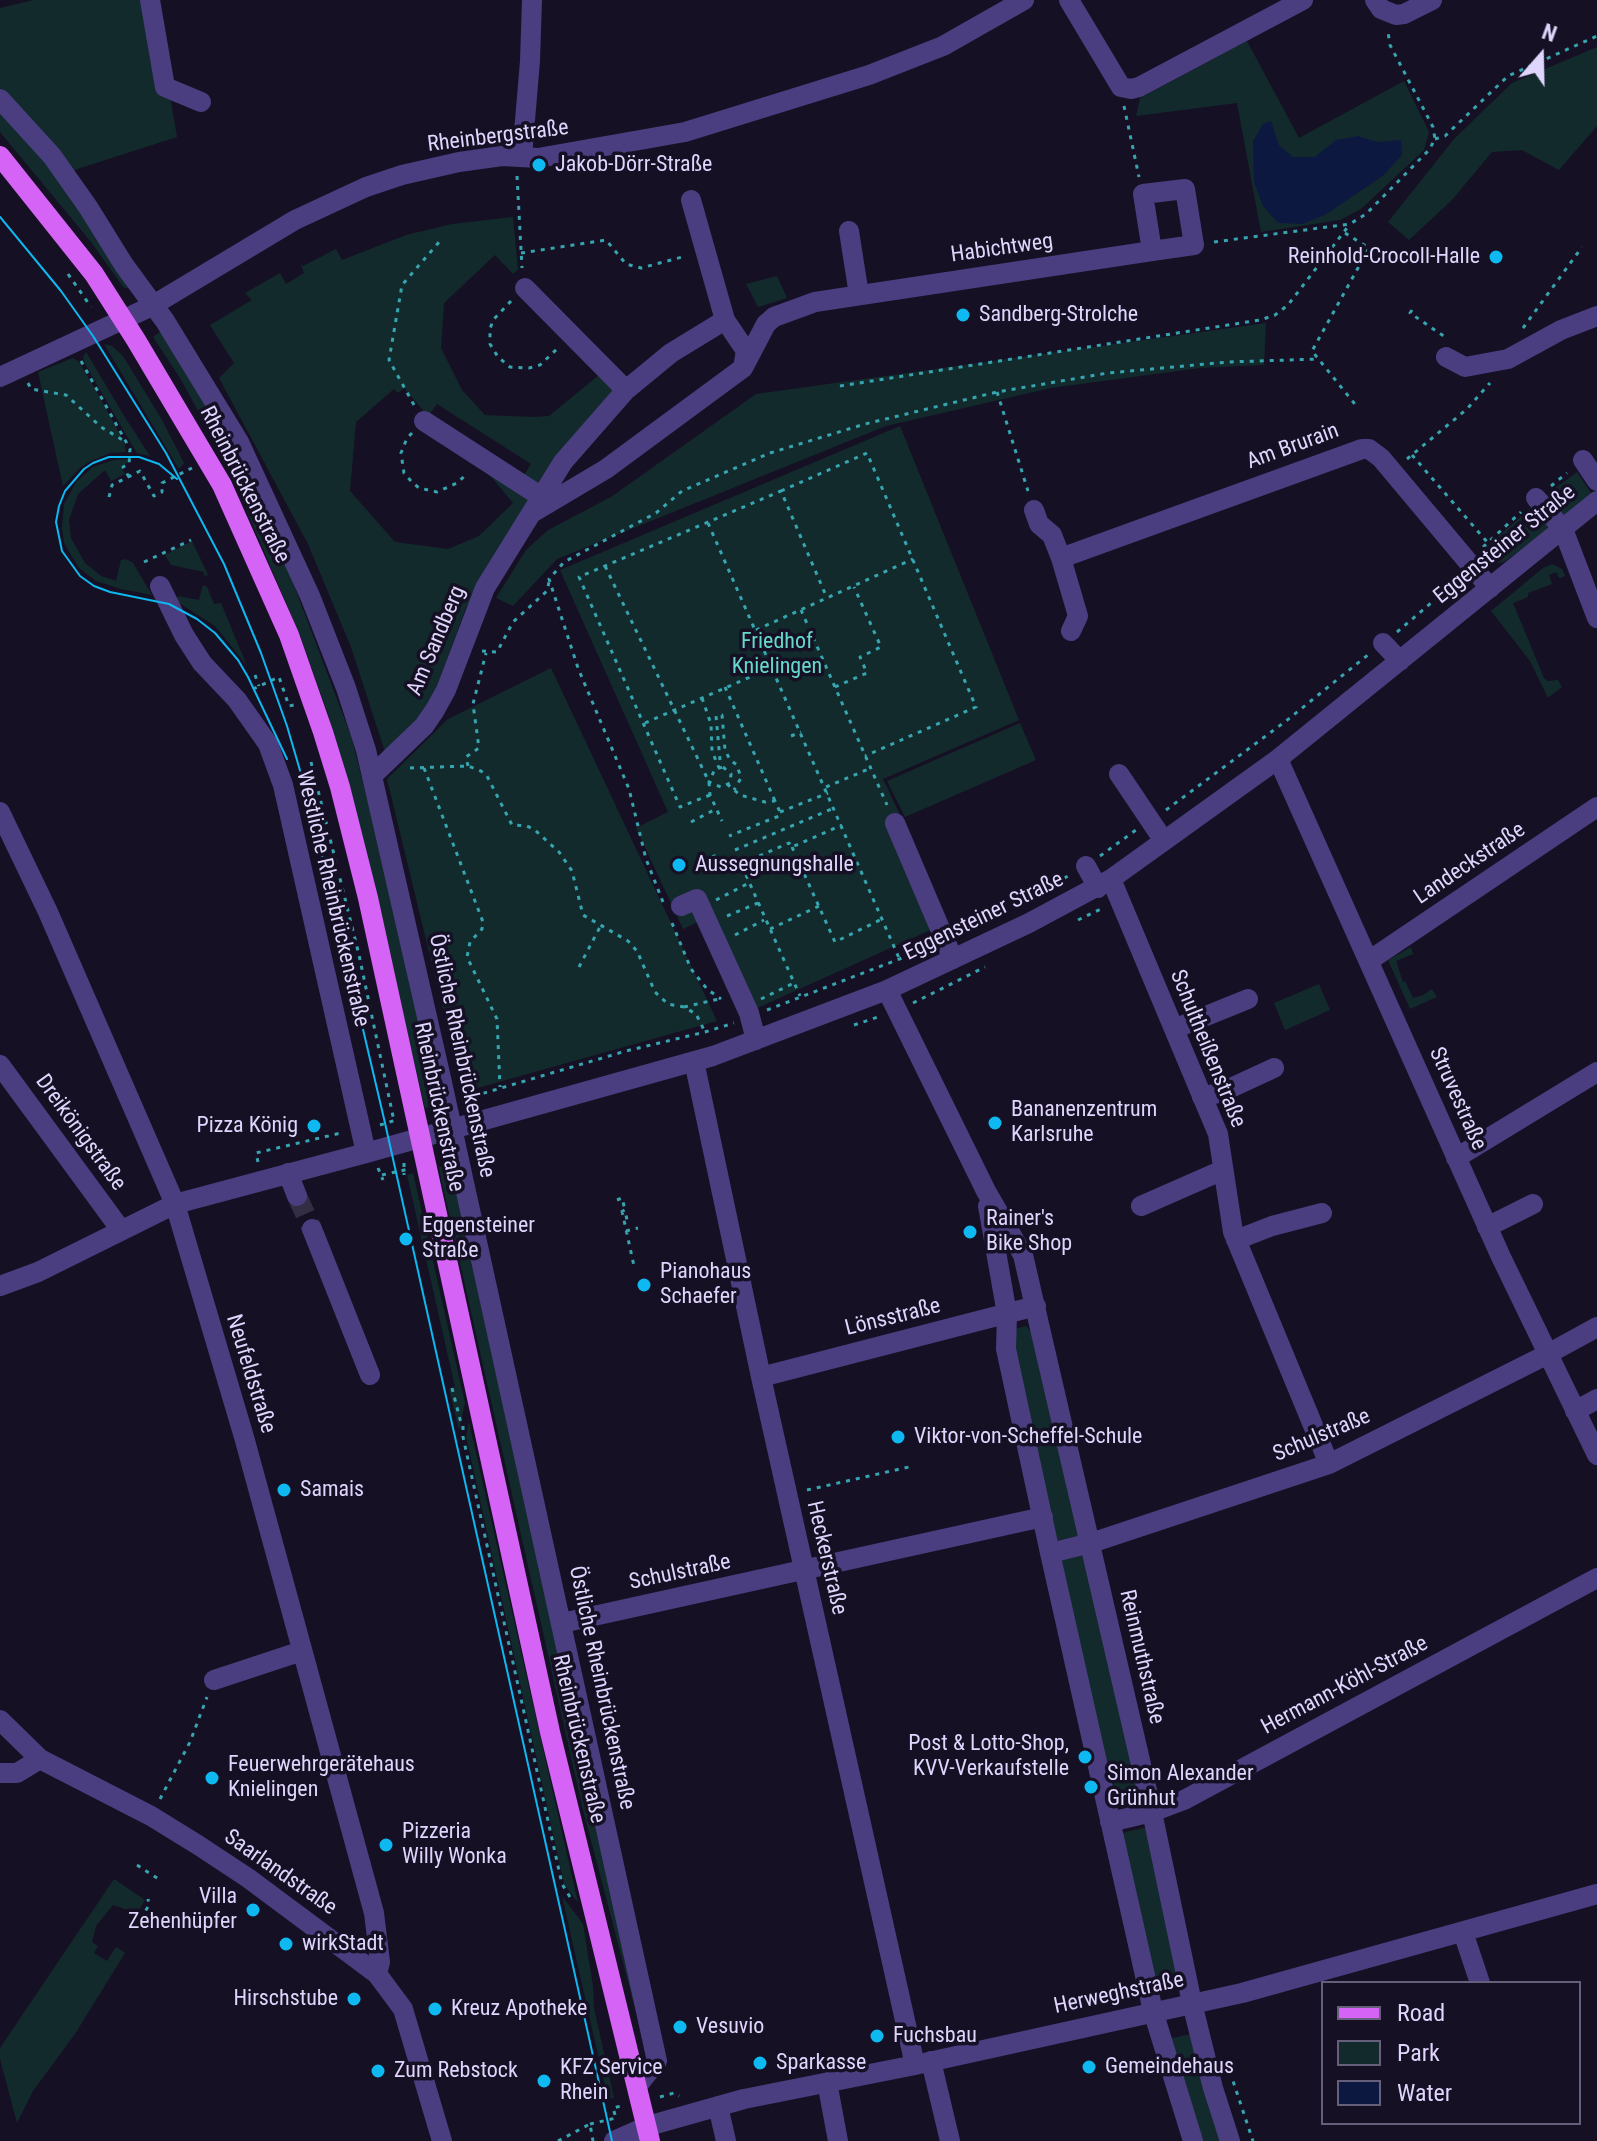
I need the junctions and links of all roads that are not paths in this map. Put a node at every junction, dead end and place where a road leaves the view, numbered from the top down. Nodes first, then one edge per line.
1 (150, 0) edge
2 (532, 0) edge
3 (1024, 0) edge
4 (1069, 0) edge
5 (1303, 0) edge
6 (1432, 0) edge
7 (1382, 6) edge
8 (0, 99) edge
9 (201, 102) dead end
10 (0, 156) edge
11 (519, 156) junction
12 (691, 200) dead end
13 (849, 231) dead end
14 (1152, 251) junction
15 (525, 288) road end
16 (859, 295) junction
17 (153, 305) junction
18 (1597, 316) edge
19 (725, 320) junction
20 (114, 323) junction
21 (1448, 343) road end
22 (744, 364) junction
23 (0, 377) edge
24 (626, 390) junction
25 (424, 421) road end
26 (1583, 460) dead end
27 (1597, 481) edge
28 (540, 496) junction
29 (1536, 498) dead end
30 (1597, 501) edge
31 (1034, 510) road end
32 (528, 515) junction
33 (1563, 529) junction
34 (1066, 556) junction
35 (160, 586) dead end
36 (1490, 588) junction
37 (1597, 618) edge
38 (1071, 631) dead end
39 (1383, 643) road end
40 (1400, 661) junction
41 (1278, 759) junction
42 (381, 767) junction
43 (1119, 774) dead end
44 (1597, 807) edge
45 (0, 812) edge
46 (895, 823) road end
47 (1164, 841) junction
48 (7, 845) edge
49 (1086, 866) road end
50 (1105, 884) junction
51 (681, 906) dead end
52 (949, 950) junction
53 (1370, 960) junction
54 (887, 990) junction
55 (1248, 999) dead end
56 (1174, 1029) junction
57 (756, 1040) junction
58 (694, 1061) junction
59 (0, 1065) edge
60 (1274, 1068) dead end
61 (1597, 1072) edge
62 (1202, 1097) junction
63 (451, 1129) junction
64 (420, 1138) junction
65 (366, 1153) junction
66 (1456, 1158) junction
67 (1223, 1170) junction
68 (288, 1173) junction
69 (986, 1191) junction
70 (297, 1196) tunnel mouth
71 (175, 1204) junction
72 (1533, 1204) dead end
73 (1141, 1206) dead end
74 (1322, 1213) dead end
75 (1487, 1227) junction
76 (312, 1229) tunnel mouth
77 (121, 1230) junction
78 (1236, 1240) junction
79 (0, 1286) edge
80 (1036, 1306) junction
81 (1007, 1314) junction
82 (1597, 1327) edge
83 (1546, 1355) junction
84 (370, 1375) dead end
85 (761, 1377) junction
86 (1597, 1399) edge
87 (1575, 1411) junction
88 (1597, 1455) edge
89 (1329, 1464) junction
90 (1043, 1517) junction
91 (1091, 1543) junction
92 (1050, 1553) junction
93 (804, 1571) junction
94 (1597, 1578) edge
95 (562, 1623) junction
96 (302, 1651) junction
97 (214, 1680) road end
98 (0, 1720) edge
99 (40, 1759) junction
100 (0, 1773) edge
101 (1152, 1812) junction
102 (1110, 1822) junction
103 (1597, 1894) edge
104 (1463, 1932) junction
105 (377, 1974) junction
106 (1479, 1981) edge
107 (1192, 2003) junction
108 (1153, 2011) junction
109 (923, 2063) junction
110 (827, 2082) junction
111 (638, 2085) junction
112 (718, 2106) junction
113 (649, 2134) edge
114 (442, 2141) edge
115 (614, 2141) edge
116 (726, 2141) edge
117 (838, 2141) edge
118 (950, 2141) edge
119 (1193, 2141) edge
120 (1230, 2141) edge

1 - 9 street
2 - 11 street
3 - 11 street, Rheinbergstraße
4 - 5 street
6 - 7 street
8 - 17 street, Östliche Rheinbrückenstraße
10 - 20 main road, Rheinbrückenstraße
11 - 17 street, Rheinbergstraße
12 - 19 street
13 - 16 street
14 - 14 street, Habichtweg
14 - 16 street, Habichtweg
15 - 24 street
16 - 22 street, Habichtweg
17 - 20 street, Rheinbergstraße
17 - 42 street, Östliche Rheinbrückenstraße
18 - 21 street
19 - 22 street
19 - 24 street, Am Sandberg
20 - 23 street, Rheinbergstraße
20 - 64 main road, Rheinbrückenstraße
22 - 32 street, Am Sandberg
24 - 28 street, Am Sandberg
25 - 28 street
26 - 27 street
28 - 32 street, Am Sandberg
29 - 33 street
30 - 33 street, Eggensteiner Straße
31 - 34 street
32 - 42 street, Am Sandberg
33 - 36 street, Eggensteiner Straße
33 - 37 street
34 - 36 street, Am Brurain
34 - 38 street
35 - 65 street, Westliche Rheinbrückenstraße
36 - 40 street, Eggensteiner Straße
39 - 40 street
40 - 41 street, Eggensteiner Straße
41 - 47 street, Eggensteiner Straße
41 - 53 street, Struvestraße
42 - 63 street, Östliche Rheinbrückenstraße
43 - 47 street
44 - 53 street, Landeckstraße
45 - 48 street, Neufeldstraße
46 - 52 street
47 - 50 street, Eggensteiner Straße
48 - 71 street, Neufeldstraße
49 - 50 street, Schultheißenstraße
50 - 52 street, Eggensteiner Straße
50 - 56 street, Schultheißenstraße
51 - 57 street
52 - 54 street, Eggensteiner Straße
53 - 66 street, Struvestraße
54 - 57 street, Eggensteiner Straße
54 - 69 street, Reinmuthstraße
55 - 56 street
56 - 62 street, Schultheißenstraße
57 - 58 street, Eggensteiner Straße
58 - 63 street, Eggensteiner Straße
58 - 85 street, Heckerstraße
59 - 77 street, Dreikönigstraße
60 - 62 street
61 - 66 street
62 - 67 street, Schultheißenstraße
63 - 64 street, Eggensteiner Straße
63 - 95 street, Östliche Rheinbrückenstraße
64 - 65 street, Eggensteiner Straße
64 - 111 main road, Rheinbrückenstraße
65 - 68 street, Eggensteiner Straße
66 - 75 street, Struvestraße
67 - 73 street
67 - 78 street, Schultheißenstraße
68 - 70 street
68 - 71 street, Eggensteiner Straße
69 - 80 street, Reinmuthstraße
69 - 81 street, Reinmuthstraße
71 - 77 street, Eggensteiner Straße
71 - 96 street, Neufeldstraße
72 - 75 street
74 - 78 street
75 - 83 street, Struvestraße
76 - 84 street
77 - 79 street, Eggensteiner Straße
78 - 89 street, Schultheißenstraße
80 - 81 street, Lönsstraße
80 - 91 street, Reinmuthstraße
81 - 85 street, Lönsstraße
81 - 90 street, Reinmuthstraße
82 - 83 street, Schulstraße
83 - 87 street, Struvestraße
83 - 89 street, Schulstraße
85 - 93 street, Heckerstraße
86 - 87 street
87 - 88 street, Struvestraße
89 - 91 street, Schulstraße
90 - 92 street, Reinmuthstraße
90 - 93 street, Schulstraße
91 - 92 street, Schulstraße
91 - 101 street, Reinmuthstraße
92 - 102 street, Reinmuthstraße
93 - 95 street, Schulstraße
93 - 109 street, Heckerstraße
94 - 101 street, Hermann-Köhl-Straße
95 - 111 street, Östliche Rheinbrückenstraße
96 - 97 street
96 - 105 street, Neufeldstraße
98 - 99 street, Saarlandstraße
99 - 100 street
99 - 105 street, Saarlandstraße
101 - 102 street, Hermann-Köhl-Straße
101 - 107 street, Reinmuthstraße
102 - 108 street, Reinmuthstraße
103 - 104 street, Herweghstraße
104 - 106 street
104 - 107 street, Herweghstraße
105 - 114 street, Saarlandstraße
107 - 108 street, Herweghstraße
107 - 120 street, Reinmuthstraße
108 - 109 street, Herweghstraße
108 - 119 street, Reinmuthstraße
109 - 110 street, Herweghstraße
109 - 118 street, Heckerstraße
110 - 112 street, Herweghstraße
110 - 117 street
111 - 113 main road, Rheinbrückenstraße
112 - 113 street, Herweghstraße
112 - 116 street
113 - 115 street, Herweghstraße

